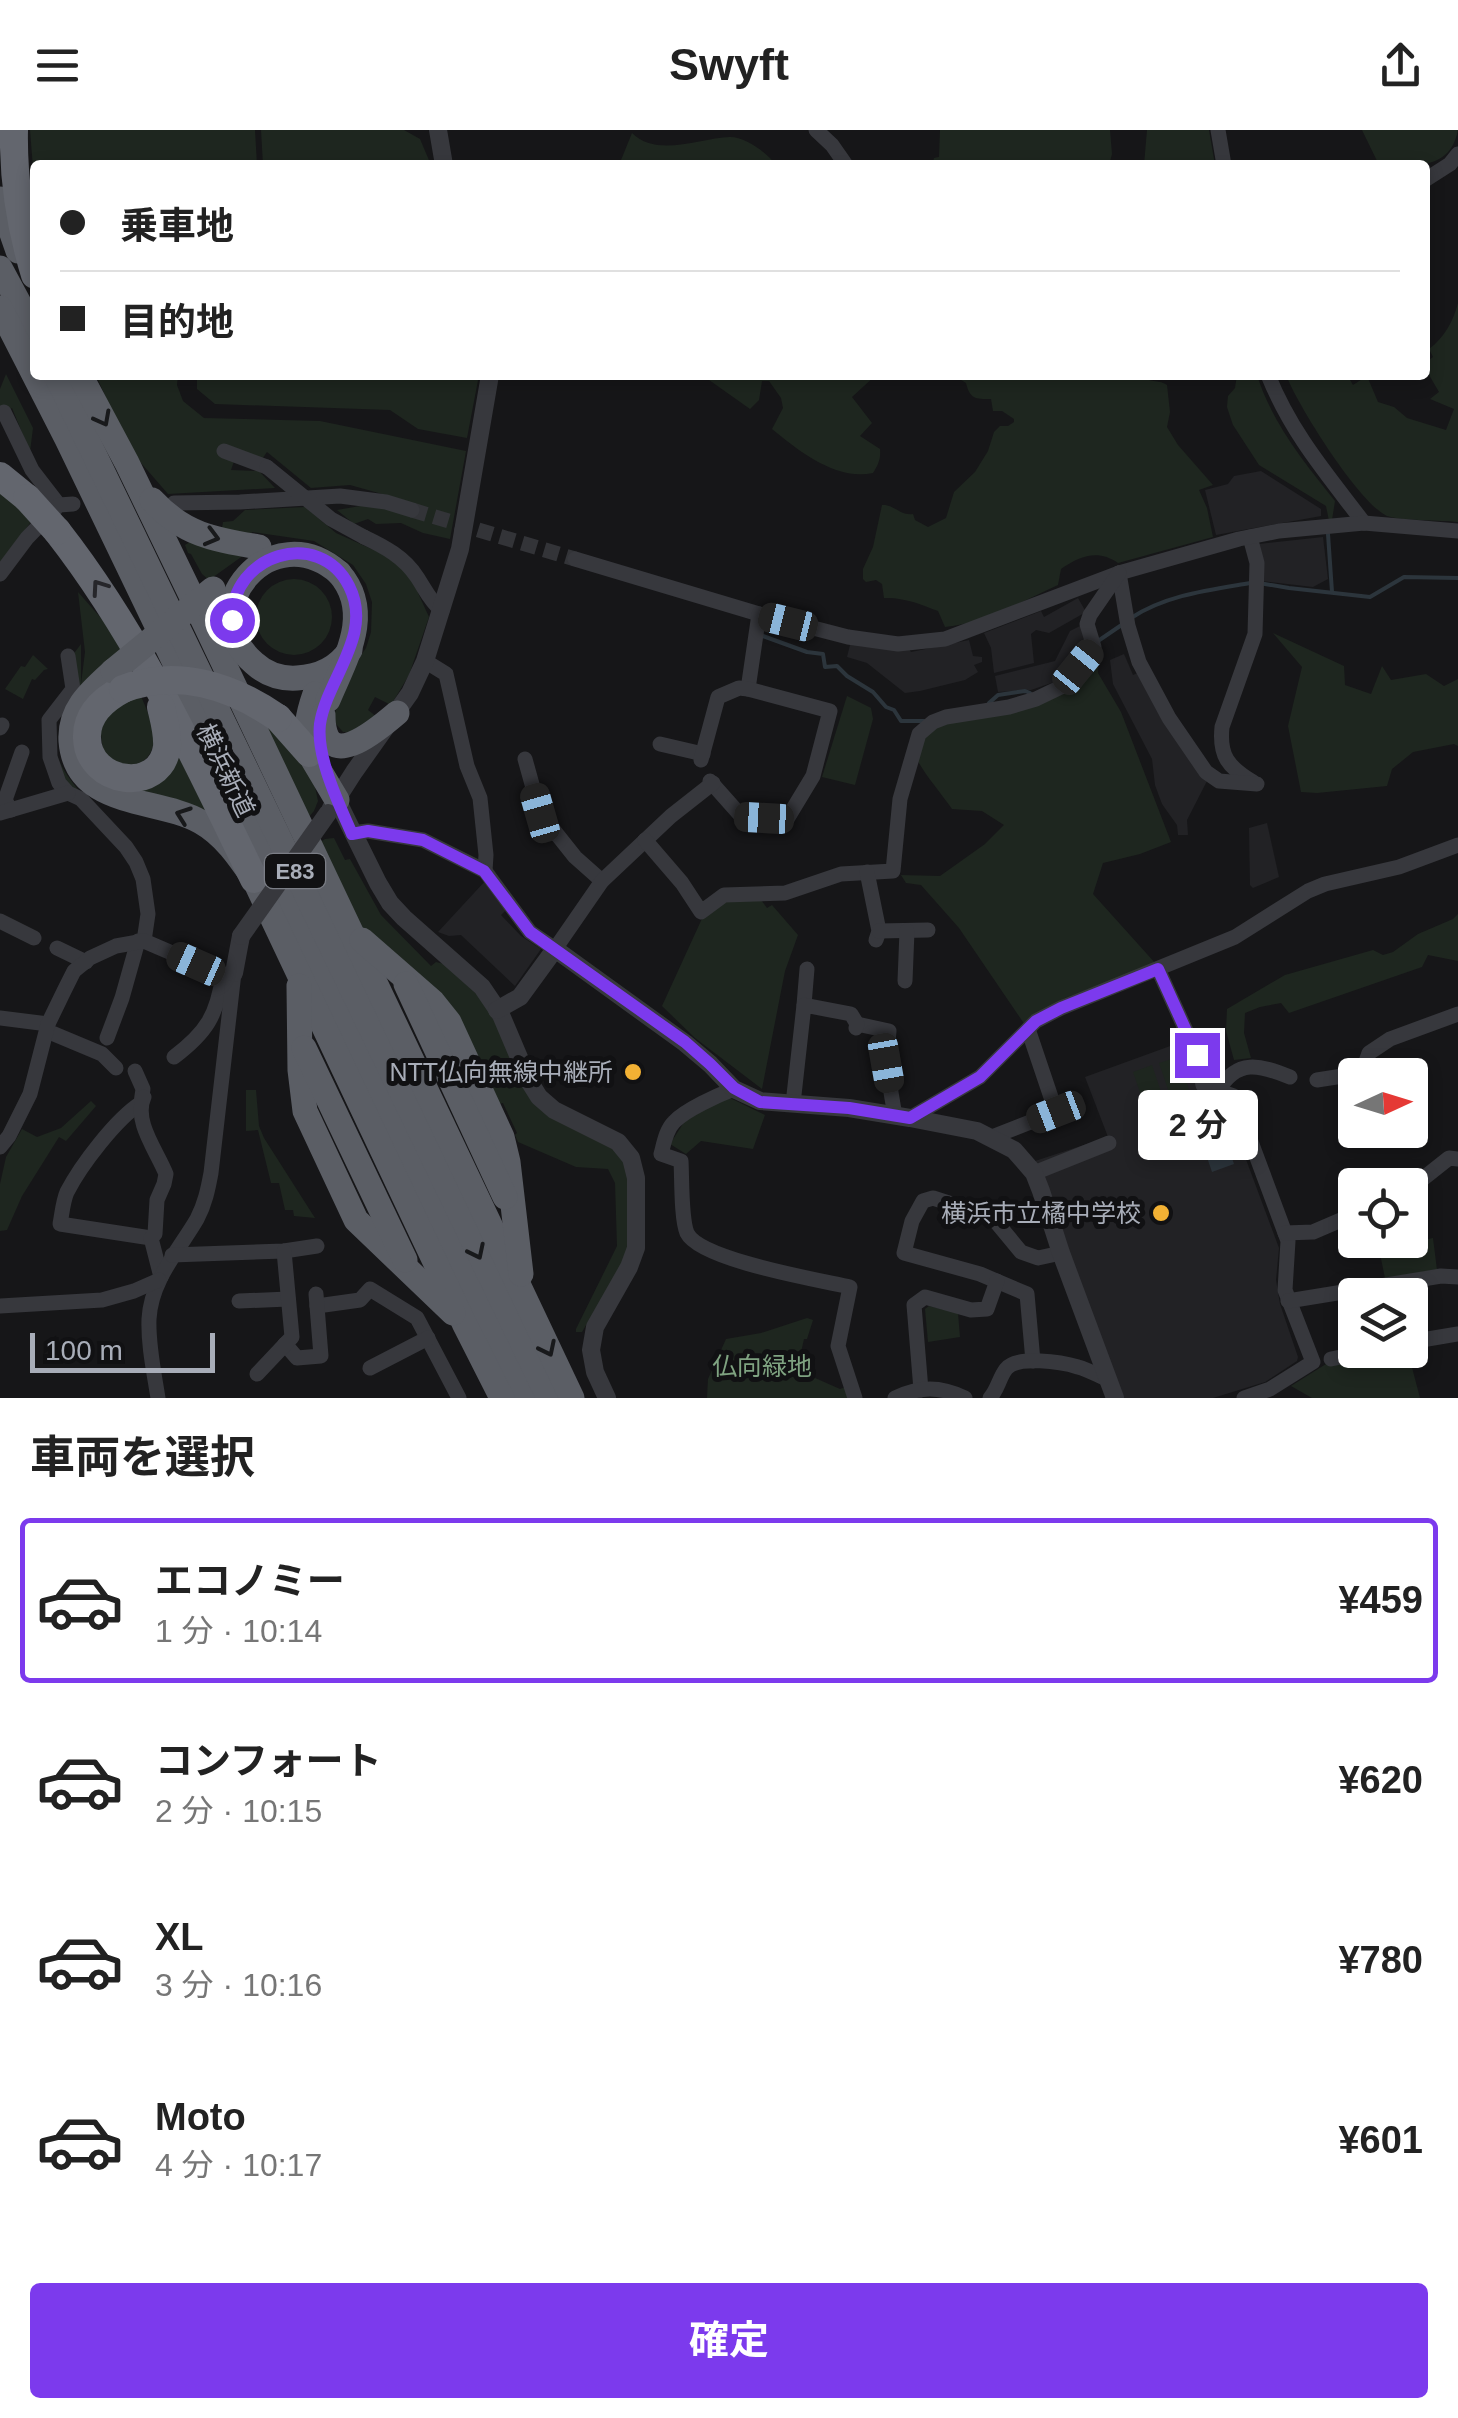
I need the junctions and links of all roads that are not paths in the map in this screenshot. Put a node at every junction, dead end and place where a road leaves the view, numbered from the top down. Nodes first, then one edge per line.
1 (14, 130) edge
2 (438, 130) edge
3 (816, 130) edge
4 (1218, 130) edge
5 (1458, 154) edge
6 (443, 160) edge
7 (843, 160) edge
8 (1223, 160) edge
9 (1430, 177) edge
10 (0, 199) edge
11 (30, 259) edge
12 (0, 268) edge
13 (30, 277) edge
14 (0, 308) edge
15 (30, 324) edge
16 (30, 367) edge
17 (37, 380) edge
18 (58, 380) edge
19 (83, 380) edge
20 (489, 380) edge
21 (1270, 380) edge
22 (4, 412) dead end
23 (224, 451) dead end
24 (127, 463) junction
25 (0, 476) edge
26 (0, 484) edge
27 (27, 498) junction
28 (174, 503) dead end
29 (412, 510) tunnel mouth
30 (63, 514) junction
31 (1364, 523) junction
32 (1458, 530) edge
33 (1250, 537) junction
34 (258, 547) dead end
35 (575, 559) tunnel mouth
36 (332, 573) junction
37 (1119, 573) junction
38 (0, 574) edge
39 (442, 611) junction
40 (759, 614) junction
41 (136, 646) junction
42 (236, 655) dead end
43 (68, 656) dead end
44 (425, 661) junction
45 (118, 680) junction
46 (748, 690) junction
47 (322, 703) junction
48 (397, 713) junction
49 (660, 744) dead end
50 (22, 752) dead end
51 (308, 753) junction
52 (525, 759) dead end
53 (282, 786) junction
54 (68, 793) junction
55 (333, 806) junction
56 (6, 812) edge
57 (352, 834) junction
58 (645, 840) junction
59 (1458, 845) edge
60 (484, 871) junction
61 (867, 872) junction
62 (254, 878) junction
63 (602, 881) junction
64 (0, 921) edge
65 (348, 926) junction
66 (928, 930) dead end
67 (908, 931) junction
68 (34, 938) dead end
69 (141, 941) junction
70 (57, 948) dead end
71 (555, 949) junction
72 (376, 954) junction
73 (86, 962) junction
74 (807, 969) dead end
75 (1158, 969) junction
76 (228, 974) junction
77 (299, 975) junction
78 (401, 975) junction
79 (906, 981) dead end
80 (299, 1003) junction
81 (804, 1005) junction
82 (497, 1010) junction
83 (1458, 1014) edge
84 (0, 1018) edge
85 (48, 1027) junction
86 (1028, 1030) junction
87 (107, 1038) dead end
88 (299, 1038) junction
89 (174, 1056) dead end
90 (116, 1068) dead end
91 (135, 1071) dead end
92 (1290, 1077) dead end
93 (1317, 1080) dead end
94 (734, 1088) junction
95 (1218, 1090) junction
96 (143, 1098) junction
97 (794, 1104) junction
98 (902, 1117) junction
99 (992, 1137) junction
100 (1109, 1143) dead end
101 (0, 1148) edge
102 (1458, 1158) edge
103 (1034, 1173) junction
104 (1428, 1175) edge
105 (513, 1214) junction
106 (1338, 1221) edge
107 (1285, 1233) junction
108 (151, 1238) junction
109 (317, 1246) dead end
110 (284, 1250) junction
111 (1061, 1254) junction
112 (172, 1255) junction
113 (518, 1255) junction
114 (411, 1274) junction
115 (1458, 1277) edge
116 (160, 1278) junction
117 (997, 1282) junction
118 (437, 1298) junction
119 (288, 1300) junction
120 (524, 1300) junction
121 (239, 1301) dead end
122 (1288, 1301) junction
123 (0, 1306) edge
124 (464, 1323) junction
125 (1458, 1334) edge
126 (428, 1338) junction
127 (1428, 1339) edge
128 (285, 1344) junction
129 (1338, 1358) edge
130 (1331, 1359) dead end
131 (1032, 1361) junction
132 (370, 1368) dead end
133 (257, 1374) dead end
134 (1112, 1389) edge
135 (921, 1390) junction
136 (158, 1398) edge
137 (459, 1398) edge
138 (502, 1398) edge
139 (524, 1398) edge
140 (549, 1398) edge
141 (572, 1398) edge
142 (606, 1398) edge
143 (855, 1398) edge
144 (895, 1398) edge
145 (965, 1398) edge
146 (990, 1398) edge
147 (1244, 1398) edge

1 - 11 highway
2 - 6 street
3 - 7 street
4 - 8 street
5 - 9 street
10 - 13 highway
12 - 15 highway
14 - 16 highway, 横浜新道 / E83
17 - 139 highway, 横浜新道 / E83
18 -> 140 highway, 横浜新道 / E83
19 -> 24 highway
20 - 39 street
21 - 31 street
22 - 30 street
23 - 39 street, bridge
24 -> 34 highway
24 - 53 highway
25 - 27 highway
26 - 27 highway
27 - 30 highway, bridge
28 - 29 street
30 - 38 street
41 -> 30 highway
31 - 32 street
31 - 33 street
33 - 37 street
33 - 37 street
35 - 40 street
36 - 36 highway
36 - 45 highway, bridge
36 - 47 highway
37 - 40 street
37 - 61 street
39 - 44 street
40 - 46 street
41 - 45 highway
41 - 62 highway
42 - 53 highway
43 - 54 street
44 - 48 street
44 - 60 street
45 - 51 highway, bridge
62 -> 45 highway
46 - 49 street
46 - 58 street
47 - 48 highway
47 - 51 highway
47 - 55 highway
48 - 55 street
50 - 56 street
51 - 55 highway
52 - 63 street
53 - 65 highway
54 - 56 street
54 - 69 street
55 - 57 street
55 - 76 street, bridge
57 - 60 street
57 - 82 street
58 - 61 street
58 - 63 street
59 - 75 street
60 - 71 street
61 - 67 street
62 - 77 highway
63 - 71 street
64 - 68 street
65 - 72 highway
65 - 120 highway
66 - 67 street
67 - 79 street
69 - 73 street
69 - 76 street
69 - 87 street
70 - 73 street
71 - 82 street
71 - 94 street
72 - 78 highway
72 - 113 highway
73 - 85 street
74 - 81 street
75 - 86 street
75 - 95 street
76 - 89 street
76 - 112 street
77 - 80 highway
77 - 124 highway
78 - 105 highway
78 - 105 highway
80 - 88 highway
80 - 118 highway
81 - 97 street
81 - 98 street
82 - 142 street
83 - 93 street
84 - 85 street
85 - 90 street
85 - 101 street
86 - 98 street
86 - 99 street
88 - 114 highway
88 - 114 highway
91 - 96 street
92 - 95 street
94 - 97 street
94 - 143 street
95 - 107 street
96 - 108 street
96 - 108 street
97 - 98 street
98 - 99 street
99 - 103 street
100 - 103 street
102 - 104 street
103 - 111 street
105 - 113 highway
106 - 107 street
107 - 122 street
108 - 116 street
109 - 110 street
110 - 112 street
110 - 119 street
111 - 117 street
111 - 134 street
112 - 116 street
113 - 120 highway
114 - 118 highway
115 - 122 street
116 - 123 street
116 - 136 street
117 - 131 street
117 - 135 street
118 - 124 highway
119 - 121 street
119 - 128 street
120 -> 141 highway
122 - 147 street
124 - 138 highway
125 - 127 street
126 - 128 street
126 - 132 street
126 - 137 street
128 - 133 street
129 - 130 street
131 - 134 street
131 - 146 street
135 - 144 street
135 - 145 street

